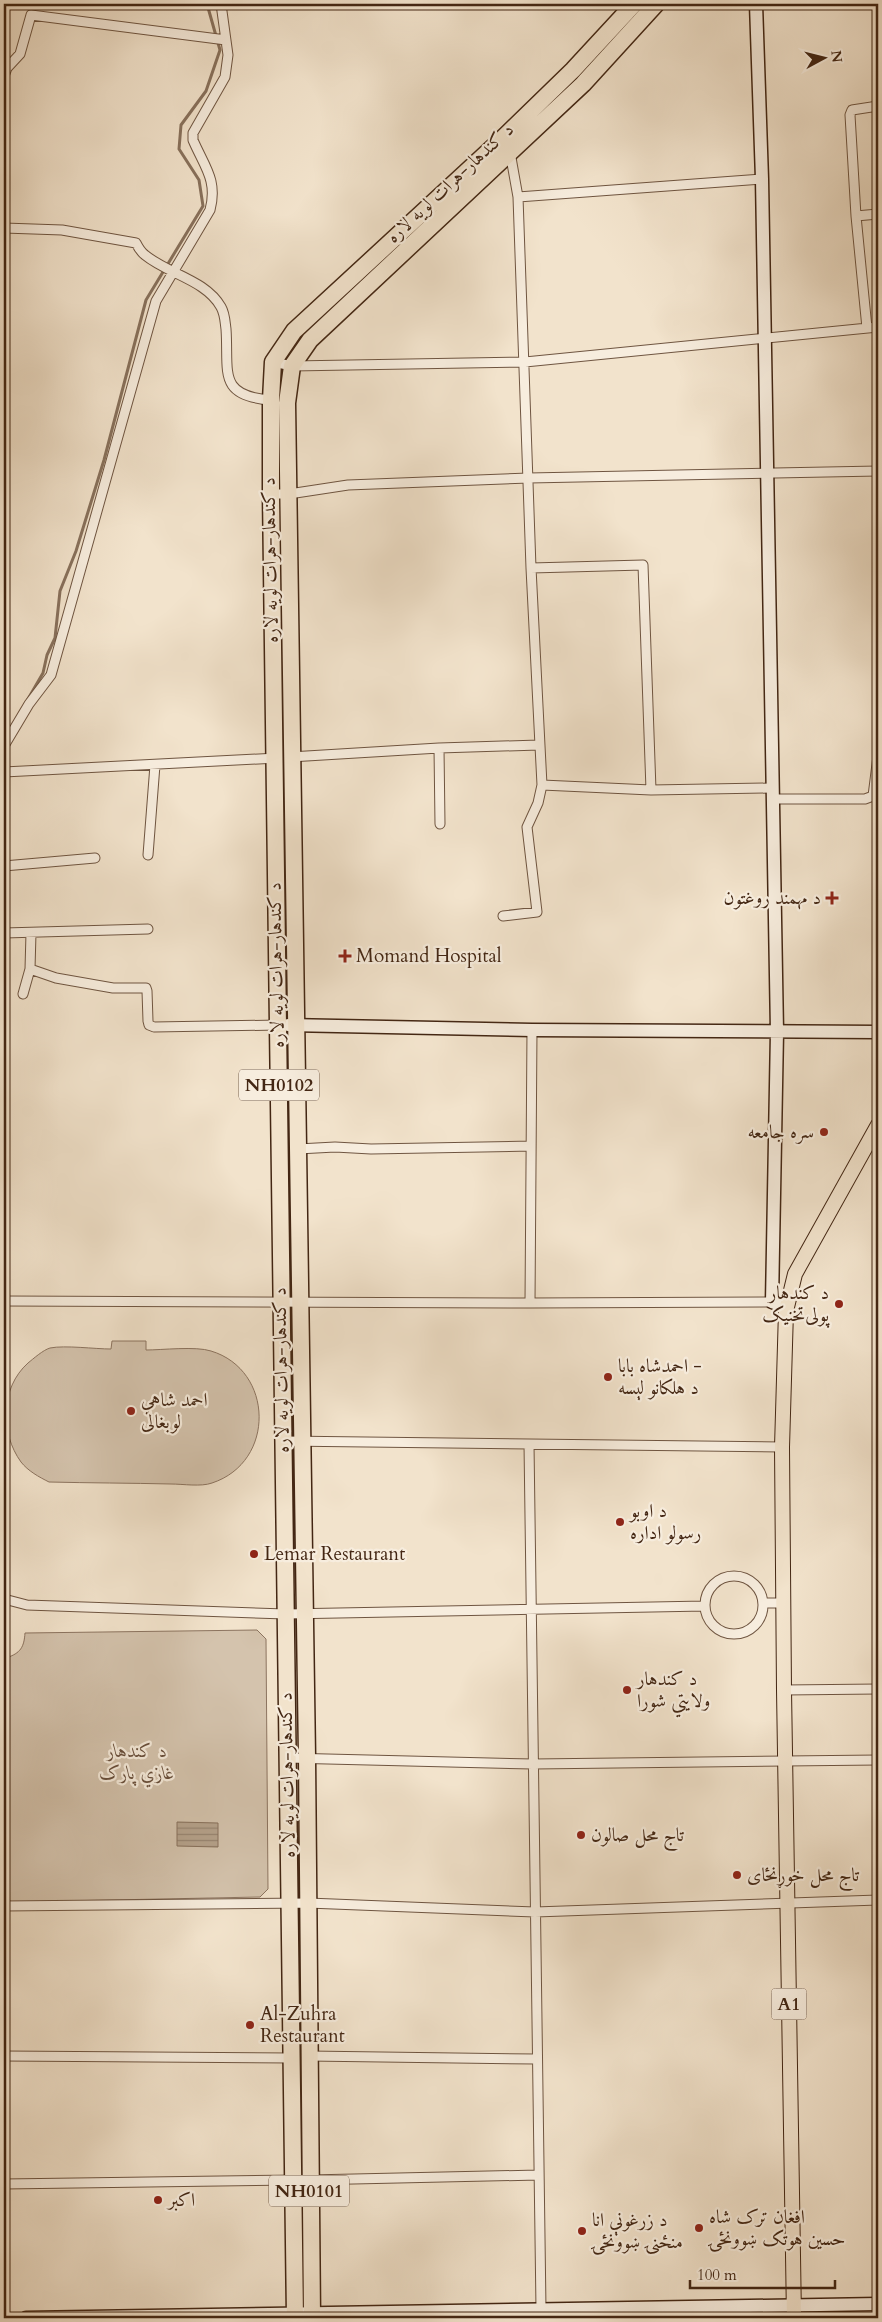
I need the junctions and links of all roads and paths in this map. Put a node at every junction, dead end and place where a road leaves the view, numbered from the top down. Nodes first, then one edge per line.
1 (221, 4) edge
2 (634, 4) edge
3 (656, 4) edge
4 (756, 4) edge
5 (221, 40) junction
6 (4, 76) edge
7 (878, 106) edge
8 (502, 139) junction
9 (511, 153) junction
10 (762, 180) junction
11 (518, 197) junction
12 (878, 214) edge
13 (856, 216) junction
14 (4, 228) edge
15 (170, 270) junction
16 (878, 327) edge
17 (867, 328) junction
18 (765, 338) junction
19 (273, 362) junction
20 (525, 362) junction
21 (292, 366) junction
22 (271, 400) junction
23 (878, 471) edge
24 (767, 472) junction
25 (529, 478) junction
26 (271, 494) junction
27 (289, 494) junction
28 (531, 568) junction
29 (539, 745) junction
30 (4, 746) edge
31 (439, 748) junction
32 (878, 756) edge
33 (294, 757) junction
34 (276, 758) junction
35 (155, 765) junction
36 (4, 772) edge
37 (542, 786) junction
38 (651, 790) junction
39 (772, 794) junction
40 (440, 824) dead end
41 (148, 855) dead end
42 (95, 858) dead end
43 (4, 866) edge
44 (504, 916) dead end
45 (148, 929) dead end
46 (4, 932) edge
47 (31, 933) junction
48 (30, 969) junction
49 (23, 994) dead end
50 (297, 1024) junction
51 (278, 1025) junction
52 (532, 1030) junction
53 (777, 1032) junction
54 (878, 1032) edge
55 (878, 1125) edge
56 (531, 1146) junction
57 (298, 1149) junction
58 (4, 1300) edge
59 (282, 1301) junction
60 (300, 1301) junction
61 (772, 1302) junction
62 (530, 1304) junction
63 (786, 1308) junction
64 (284, 1441) junction
65 (302, 1441) junction
66 (529, 1444) junction
67 (782, 1448) junction
68 (4, 1599) edge
69 (764, 1603) junction
70 (783, 1603) junction
71 (705, 1606) junction
72 (531, 1609) junction
73 (286, 1614) junction
74 (304, 1614) junction
75 (878, 1689) edge
76 (784, 1690) junction
77 (307, 1757) junction
78 (287, 1758) junction
79 (878, 1760) edge
80 (785, 1761) junction
81 (533, 1764) junction
82 (878, 1900) edge
83 (787, 1902) junction
84 (308, 1903) junction
85 (289, 1904) junction
86 (4, 1906) edge
87 (535, 1912) junction
88 (4, 2056) edge
89 (291, 2058) junction
90 (536, 2059) junction
91 (308, 2060) junction
92 (538, 2175) junction
93 (301, 2180) junction
94 (4, 2184) edge
95 (878, 2304) edge
96 (540, 2309) junction
97 (794, 2312) edge
98 (621, 2313) edge
99 (303, 2316) edge
100 (26, 2318) edge

1 - 5 street
2 - 8 highway, د کندهار-هرات لويه لاره
3 - 9 highway, د کندهار-هرات لويه لاره / NH0102
4 - 10 street
5 - 6 street
5 - 15 street
7 - 13 street
8 - 9 street
8 - 19 highway, د کندهار-هرات لويه لاره
9 - 11 street
9 - 21 highway, د کندهار-هرات لويه لاره / NH0102
10 - 11 street
10 - 18 street
11 - 20 street
12 - 13 street
13 - 17 street
14 - 15 street
15 - 22 street
15 - 30 street
16 - 17 street
17 - 18 street
18 - 20 street
18 - 24 street
19 - 21 street
19 - 22 highway, د کندهار-هرات لويه لاره / NH0102
20 - 21 street
20 - 25 street
21 - 27 highway, د کندهار-هرات لويه لاره / NH0102
22 - 26 highway, د کندهار-هرات لويه لاره / NH0102
23 - 24 street
24 - 25 street
24 - 39 street
25 - 27 street
25 - 28 street
26 - 27 street
26 - 34 highway, د کندهار-هرات لويه لاره / NH0102
27 - 33 highway, د کندهار-هرات لويه لاره / NH0102
28 - 29 street
28 - 38 street
29 - 31 street
29 - 37 street
31 - 33 street
31 - 40 street
32 - 39 street
33 - 34 street
33 - 50 highway, د کندهار-هرات لويه لاره / NH0102
34 - 35 street
34 - 51 highway, د کندهار-هرات لويه لاره / NH0102
35 - 36 street
35 - 41 street
37 - 38 street
37 - 44 street
38 - 39 street
39 - 53 street
42 - 43 street
45 - 47 street
46 - 47 street
47 - 48 street
48 - 49 street
48 - 51 street
50 - 51 street
50 - 52 street
50 - 57 highway, د کندهار-هرات لويه لاره / NH0102
51 - 59 highway, د کندهار-هرات لويه لاره / NH0102
52 - 53 street
52 - 56 street
53 - 54 street
53 - 61 street
55 - 63 main road
56 - 57 street
56 - 62 street
57 - 60 highway, د کندهار-هرات لويه لاره / NH0102
58 - 59 street
59 - 60 street
59 - 64 highway, د کندهار-هرات لويه لاره / NH0102
60 - 62 street
60 - 65 highway, د کندهار-هرات لويه لاره / NH0102
61 - 62 street
61 - 63 street
63 - 67 main road
64 - 65 street
64 - 73 highway, د کندهار-هرات لويه لاره / NH0102
65 - 66 street
65 - 74 highway, د کندهار-هرات لويه لاره / NH0102
66 - 67 street
66 - 72 street
67 - 70 main road
68 - 73 street
69 - 70 street
69 - 71 street
69 - 71 street
70 - 76 main road
71 - 72 street
72 - 74 street
72 - 81 street
73 - 74 street
73 - 78 highway, د کندهار-هرات لويه لاره / NH0102
74 - 77 highway, د کندهار-هرات لويه لاره / NH0102
75 - 76 street
76 - 80 main road, A1
77 - 78 street
77 - 81 street
77 - 84 highway, د کندهار-هرات لويه لاره / NH0102
78 - 85 highway, د کندهار-هرات لويه لاره / NH0102
79 - 80 street
80 - 81 street
80 - 83 main road, A1
81 - 87 street
82 - 83 street
83 - 87 street
83 - 97 main road, A1
84 - 85 street
84 - 87 street
84 - 91 highway, د کندهار-هرات لويه لاره / NH0102
85 - 86 street
85 - 89 highway, د کندهار-هرات لويه لاره / NH0102
87 - 90 street
88 - 89 street
89 - 93 highway, د کندهار-هرات لويه لاره / NH0102
90 - 91 street
90 - 92 street
91 - 93 highway, د کندهار-هرات لويه لاره / NH0101
92 - 93 street
92 - 96 street
93 - 94 street
93 - 99 highway, د کندهار-هرات لويه لاره / NH0102
95 - 97 street
96 - 98 street
96 - 99 street
97 - 98 street
99 - 100 street

